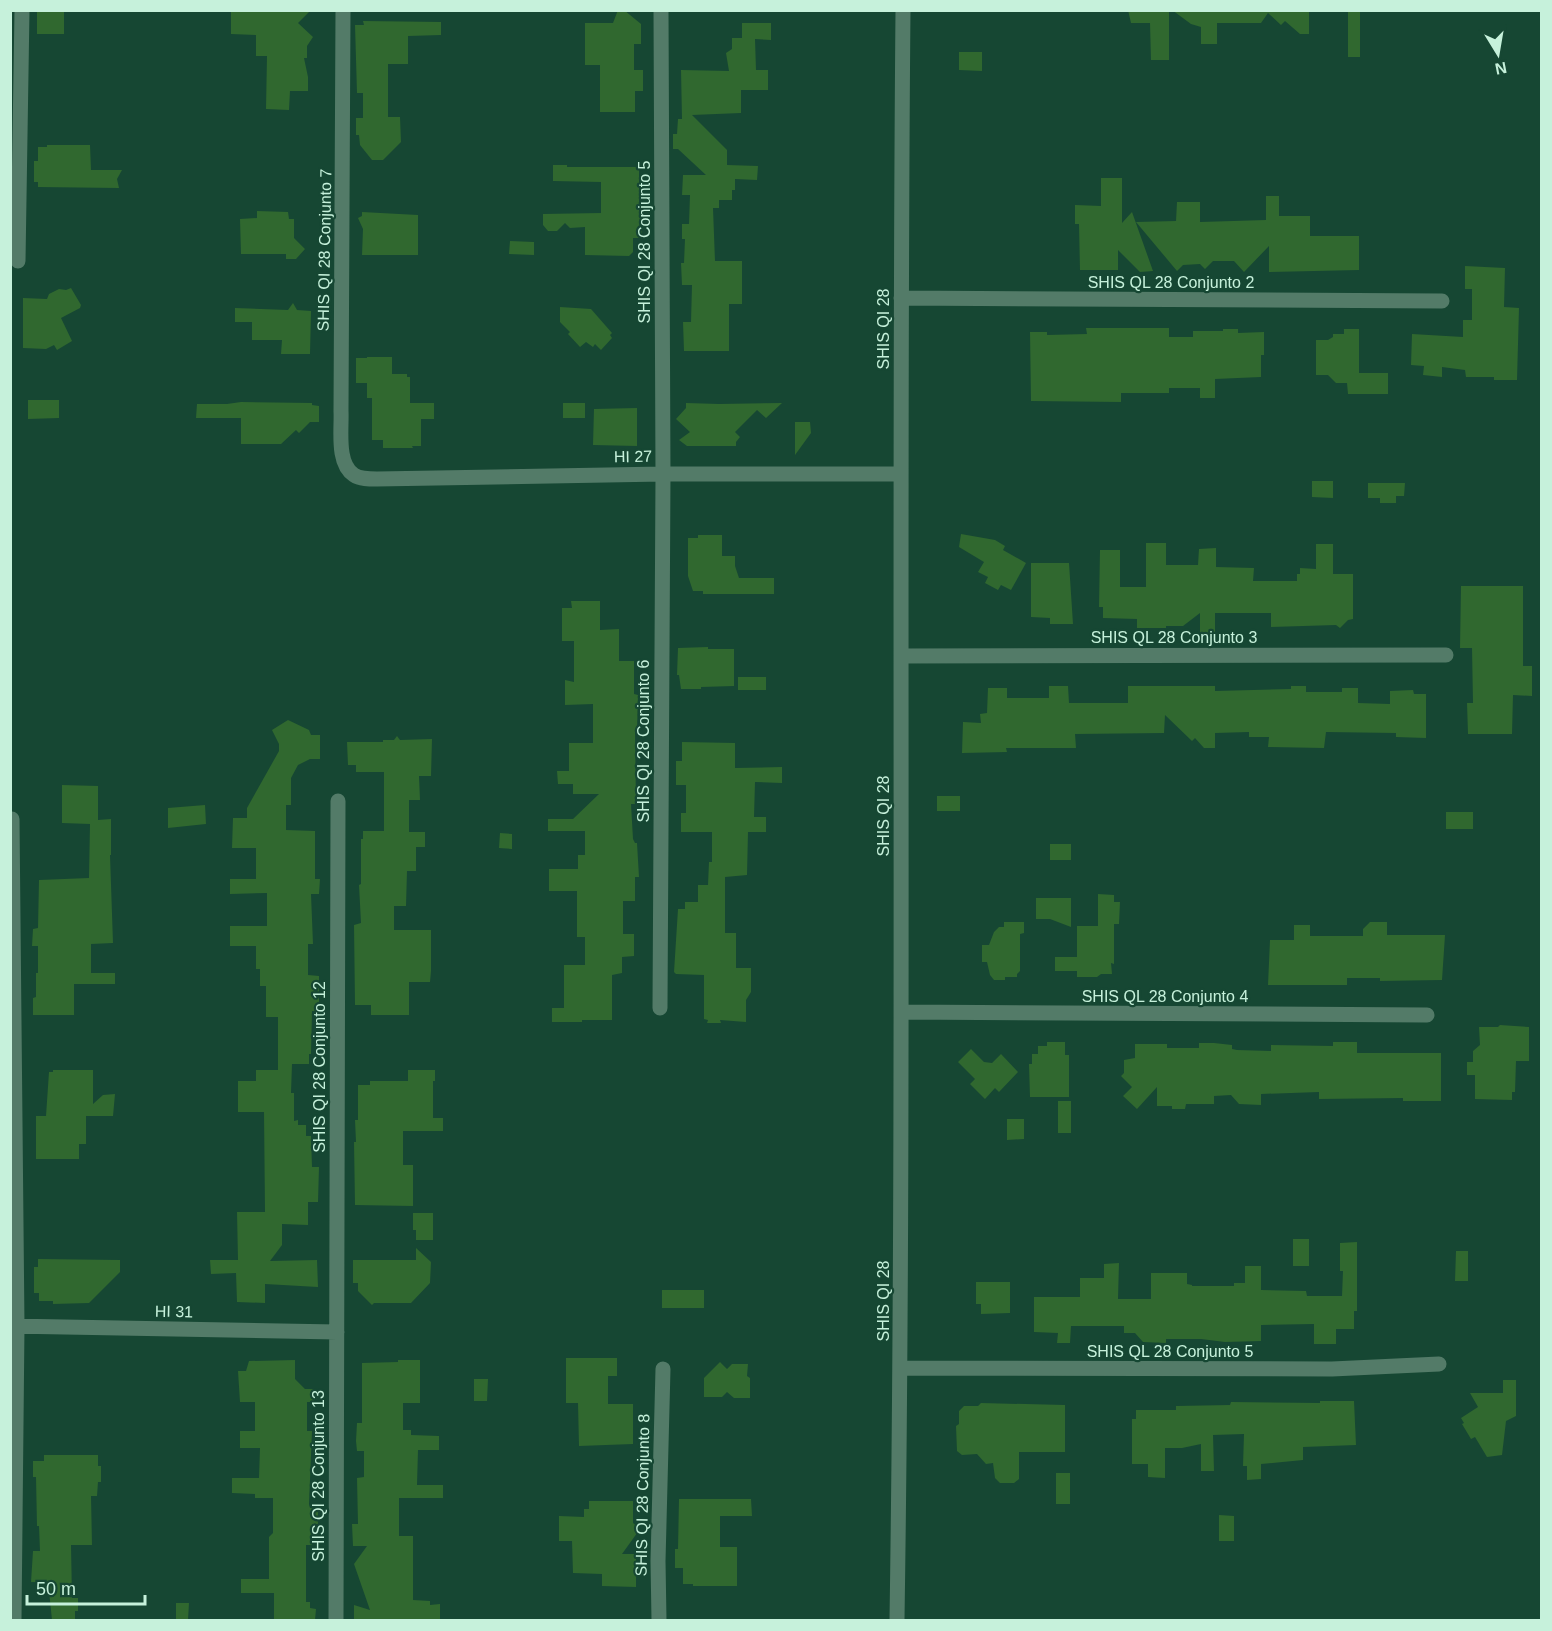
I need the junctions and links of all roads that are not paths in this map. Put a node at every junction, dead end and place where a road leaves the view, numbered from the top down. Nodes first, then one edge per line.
1 (22, 10) edge
2 (343, 10) edge
3 (661, 10) edge
4 (903, 10) edge
5 (18, 261) dead end
6 (901, 298) junction
7 (1442, 302) dead end
8 (663, 474) junction
9 (900, 474) junction
10 (365, 478) joint
11 (1446, 655) dead end
12 (901, 656) junction
13 (338, 801) dead end
14 (12, 819) edge
15 (660, 1008) dead end
16 (902, 1012) junction
17 (1427, 1015) dead end
18 (14, 1326) edge
19 (337, 1332) junction
20 (1439, 1364) dead end
21 (901, 1368) junction
22 (663, 1369) dead end
23 (14, 1620) edge
24 (336, 1620) edge
25 (659, 1620) edge
26 (897, 1620) edge

1 - 5 street
2 - 10 street, SHIS QI 28 Conjunto 7
3 - 8 street, SHIS QI 28 Conjunto 5
4 - 6 street, SHIS QI 28
6 - 7 street, SHIS QL 28 Conjunto 2
6 - 9 street, SHIS QI 28
8 - 9 street, HI 27
8 - 10 street, HI 27
8 - 15 street, SHIS QI 28 Conjunto 6
9 - 12 street, SHIS QI 28
11 - 12 street, SHIS QL 28 Conjunto 3
12 - 16 street, SHIS QI 28
13 - 19 street, SHIS QI 28 Conjunto 12
14 - 18 street
16 - 17 street, SHIS QL 28 Conjunto 4
16 - 21 street, SHIS QI 28
18 - 19 street, HI 31
18 - 23 street
19 - 24 street, SHIS QI 28 Conjunto 13
20 - 21 street, SHIS QL 28 Conjunto 5
21 - 26 street, SHIS QI 28
22 - 25 street, SHIS QI 28 Conjunto 8

